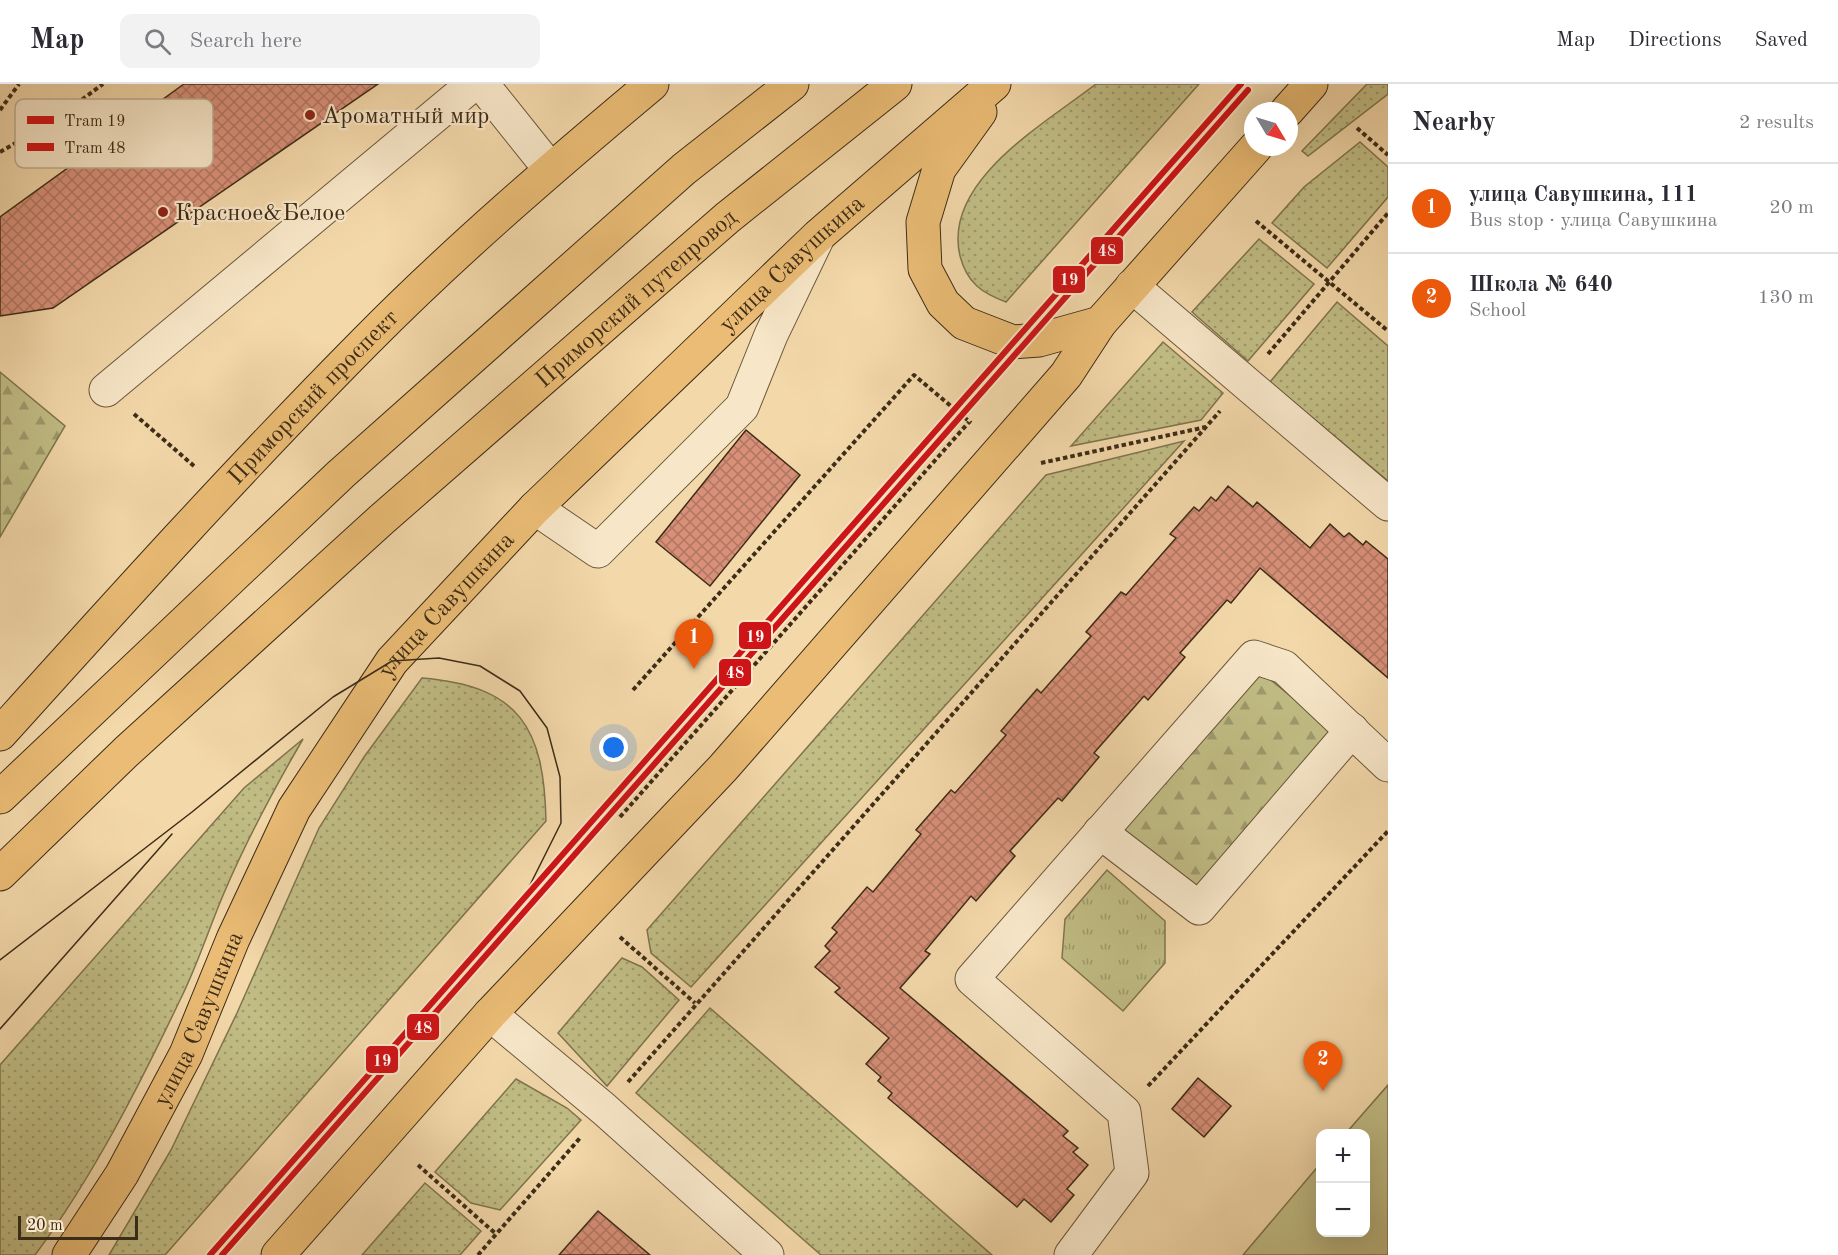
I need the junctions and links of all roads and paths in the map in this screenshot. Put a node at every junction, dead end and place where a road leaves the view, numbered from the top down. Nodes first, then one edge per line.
1 (19, 84) edge
2 (103, 84) edge
3 (473, 84) edge
4 (482, 84) edge
5 (652, 84) edge
6 (792, 84) edge
7 (895, 84) edge
8 (994, 84) edge
9 (1000, 84) edge
10 (1311, 84) edge
11 (83, 99) edge
12 (1295, 102) edge
13 (0, 110) edge
14 (1357, 128) dead end
15 (15, 143) edge
16 (0, 152) edge
17 (1388, 155) edge
18 (1248, 156) edge
19 (550, 169) junction
20 (1388, 213) edge
21 (1256, 221) dead end
22 (818, 236) junction
23 (1330, 282) junction
24 (1132, 286) junction
25 (1100, 323) junction
26 (1388, 332) edge
27 (1244, 382) junction
28 (106, 390) joint
29 (969, 422) junction
30 (1206, 427) junction
31 (977, 429) dead end
32 (1040, 463) dead end
33 (195, 467) dead end
34 (1388, 504) edge
35 (535, 508) junction
36 (633, 690) dead end
37 (1352, 730) junction
38 (0, 734) edge
39 (1388, 765) edge
40 (0, 797) edge
41 (619, 819) dead end
42 (1388, 831) edge
43 (1100, 832) junction
44 (0, 874) edge
45 (620, 937) dead end
46 (695, 1003) junction
47 (490, 1014) junction
48 (604, 1109) junction
49 (1124, 1112) junction
50 (418, 1166) dead end
51 (496, 1234) junction
52 (69, 1255) edge
53 (278, 1255) edge
54 (478, 1255) edge
55 (767, 1255) edge
56 (1071, 1255) edge

1 - 13 path
2 - 11 path
3 - 28 lane
4 - 19 lane
5 - 19 main road, Приморский проспект
6 - 40 main road
7 - 44 main road, Приморский путепровод
8 - 22 main road, улица Савушкина
9 - 25 main road
10 - 12 main road
14 - 17 path
15 - 16 path
18 - 24 main road
19 - 38 main road, Приморский проспект
20 - 23 path
21 - 23 path
22 - 35 main road, улица Савушкина
22 - 35 lane
23 - 26 path
23 - 27 path
24 - 25 main road
24 - 27 lane
25 - 47 main road
27 - 30 path
27 - 34 lane
28 - 33 path
29 - 31 path
29 - 36 path
29 - 41 path
30 - 32 path
30 - 46 path
35 - 52 main road, улица Савушкина
37 - 39 lane
37 - 43 lane
37 - 43 lane
42 - 49 path
43 - 49 lane
45 - 46 path
46 - 48 path
47 - 48 lane
47 - 53 main road
48 - 51 path
48 - 55 lane
49 - 56 lane
50 - 51 path
51 - 54 path

